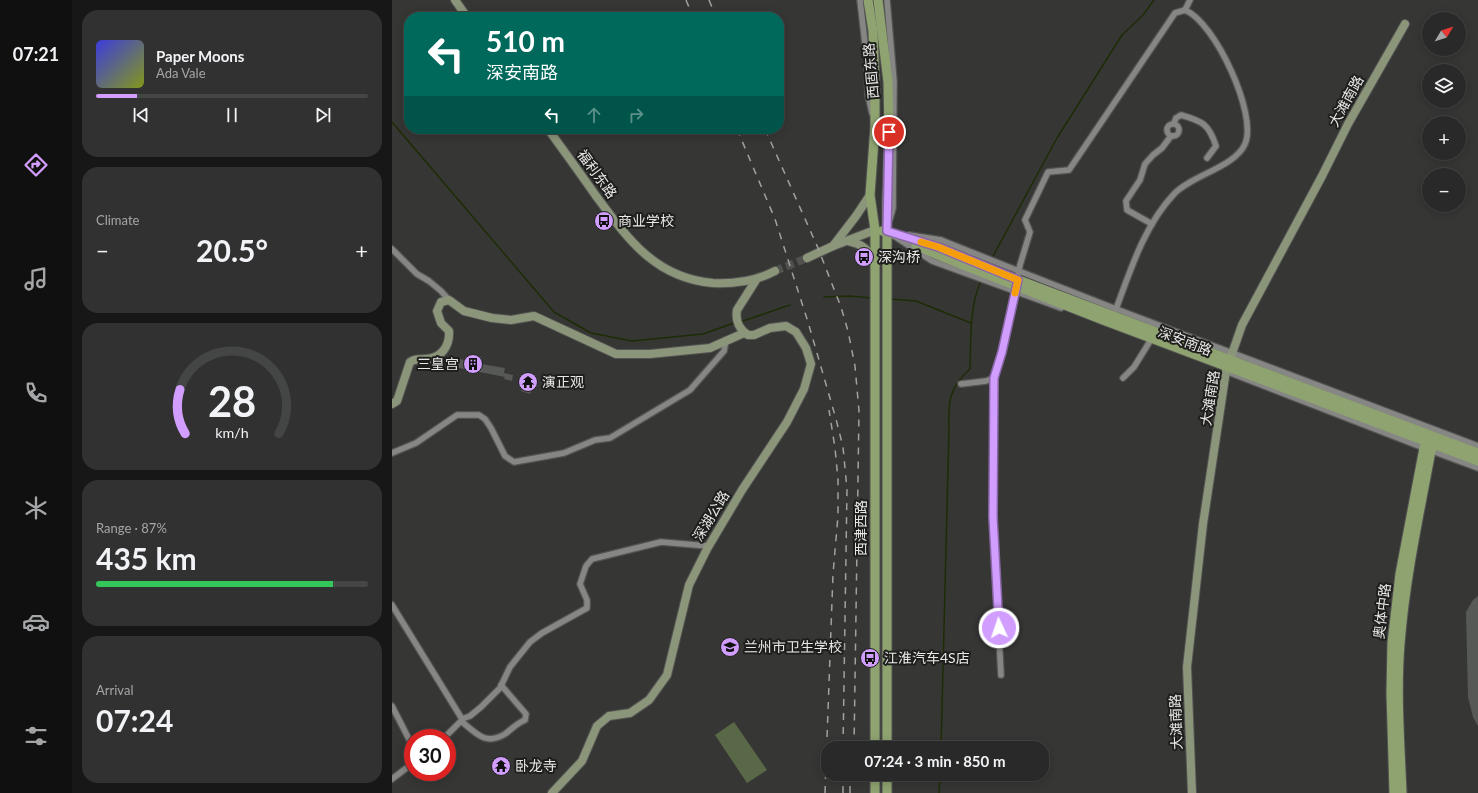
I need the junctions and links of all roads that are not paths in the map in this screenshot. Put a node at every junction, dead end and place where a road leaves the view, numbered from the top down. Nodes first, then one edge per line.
1 (455, 0) edge
2 (860, 0) edge
3 (868, 0) edge
4 (878, 0) edge
5 (887, 0) edge
6 (1190, 0) edge
7 (1185, 10) junction
8 (463, 12) edge
9 (1405, 24) dead end
10 (1174, 123) junction
11 (875, 126) junction
12 (552, 134) edge
13 (1171, 136) junction
14 (1207, 158) dead end
15 (870, 195) junction
16 (1152, 224) junction
17 (875, 230) junction
18 (887, 231) junction
19 (848, 241) junction
20 (833, 246) junction
21 (392, 249) edge
22 (937, 251) junction
23 (807, 258) tunnel mouth
24 (875, 263) junction
25 (775, 270) tunnel mouth
26 (996, 274) junction
27 (756, 280) junction
28 (1018, 282) junction
29 (449, 300) junction
30 (875, 308) joint
31 (887, 309) joint
32 (1116, 309) junction
33 (741, 330) junction
34 (726, 340) junction
35 (1151, 340) junction
36 (1229, 363) junction
37 (994, 378) junction
38 (1123, 378) dead end
39 (961, 384) dead end
40 (392, 404) edge
41 (1430, 443) junction
42 (1478, 446) edge
43 (392, 453) edge
44 (1478, 453) edge
45 (1478, 461) edge
46 (1478, 468) edge
47 (708, 546) junction
48 (392, 606) edge
49 (1395, 661) junction
50 (1001, 675) dead end
51 (501, 685) junction
52 (392, 706) edge
53 (462, 720) junction
54 (404, 729) edge
55 (453, 729) edge
56 (875, 741) edge
57 (887, 741) edge
58 (404, 770) edge
59 (392, 779) edge
60 (875, 781) edge
61 (887, 781) edge
62 (552, 793) edge
63 (875, 793) edge
64 (887, 793) edge
65 (1192, 793) edge
66 (1394, 793) edge
67 (1402, 793) edge

1 - 8 main road
2 - 11 street
3 - 11 main road, 西固东路
4 - 18 main road, 西固东路
5 - 18 street
6 - 7 street
7 - 16 street
7 - 28 street
9 - 36 main road, 大滩南路
10 - 13 street
10 - 13 street
10 - 14 street
11 - 15 main road, 西固东路
12 - 27 main road, 福利东路
13 - 16 street
15 - 17 main road, 西固东路
15 - 20 main road
16 - 32 street
17 - 18 main road
17 - 19 main road
17 - 24 main road, 西固东路
18 - 22 main road, 深安南路
18 - 22 street, 深安南路
18 - 31 main road, 西固东路
19 - 20 main road
19 - 24 main road
20 - 23 main road
21 - 29 street
22 - 26 main road, 深安南路
22 - 26 street, 深安南路, bridge
24 - 30 main road, 西固东路
25 - 27 main road, 福利东路
26 - 28 main road, 深安南路
26 - 28 street, 深安南路
27 - 33 main road
28 - 32 street, 深安南路
28 - 35 main road, 深安南路
28 - 36 main road, 深安南路
28 - 37 street
29 - 34 main road, 深湖公路
29 - 40 main road
30 - 56 main road, 西津西路
31 - 57 main road, 西津西路
32 - 36 street, 深安南路
33 - 34 main road, 深湖公路
33 - 47 main road, 深湖公路
34 - 43 street
35 - 36 main road, 深安南路
35 - 38 street
36 - 41 main road, 深安南路
36 - 42 street, 深安南路
36 - 65 main road, 大滩南路
37 - 39 street
37 - 50 street
41 - 44 main road, 深安南路
41 - 45 main road, 深安南路
41 - 46 street, 深安南路
41 - 49 main road, 奥体中路
47 - 51 street
47 - 62 main road, 深湖公路
48 - 53 street
49 - 66 main road, 奥体中路
49 - 67 main road, 奥体中路
51 - 53 street
51 - 53 street
52 - 54 street
53 - 55 street
58 - 59 street
60 - 63 main road
61 - 64 main road

